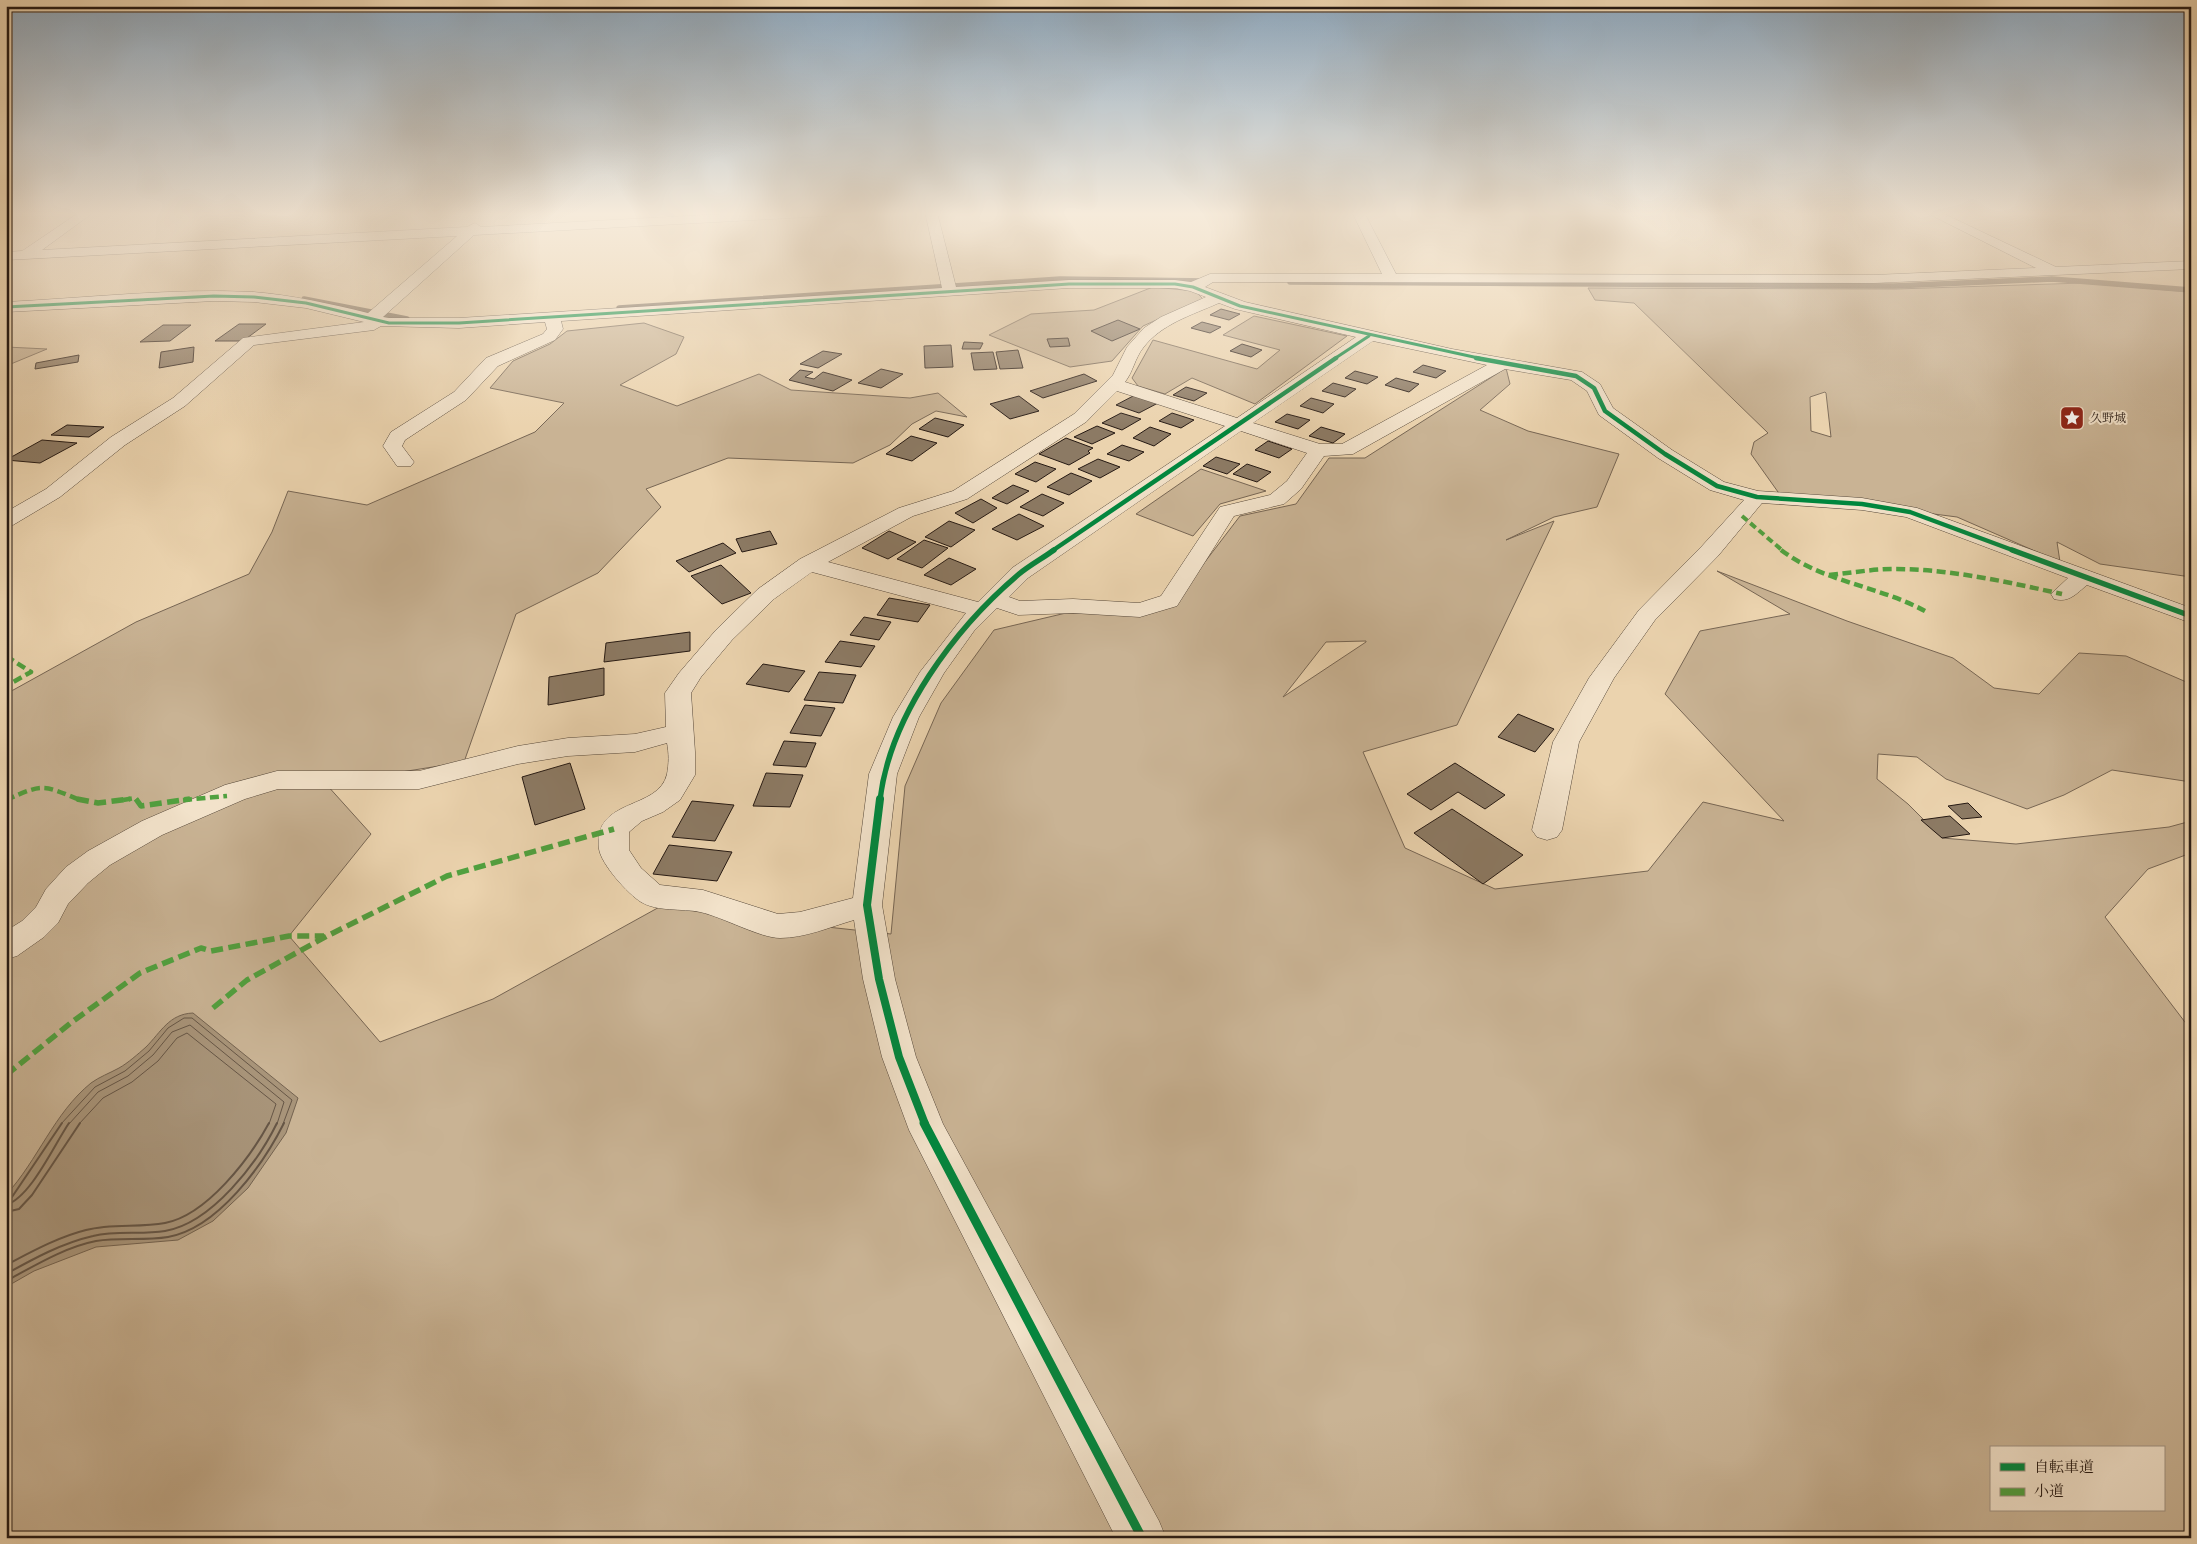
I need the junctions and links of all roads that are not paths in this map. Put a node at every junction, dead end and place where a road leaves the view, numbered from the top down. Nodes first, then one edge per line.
1 (412, 284) edge
2 (948, 284) edge
3 (1068, 284) edge
4 (1164, 284) edge
5 (1197, 284) edge
6 (1193, 286) junction
7 (950, 291) junction
8 (1217, 298) junction
9 (6, 307) edge
10 (552, 318) junction
11 (372, 319) junction
12 (389, 323) junction
13 (1369, 336) junction
14 (1503, 363) junction
15 (1114, 384) junction
16 (1240, 425) junction
17 (1318, 450) junction
18 (404, 462) dead end
19 (1757, 497) junction
20 (6, 521) edge
21 (808, 564) junction
22 (2085, 576) junction
23 (2062, 594) dead end
24 (987, 605) junction
25 (2191, 616) edge
26 (679, 732) junction
27 (1547, 830) dead end
28 (866, 905) junction
29 (6, 947) edge
30 (1142, 1538) edge

1 - 11 street
2 - 7 street
3 - 7 street
4 - 6 street
5 - 6 street
6 - 8 street
7 - 10 street
8 - 13 street
8 - 15 street
9 - 11 street
10 - 12 street
10 - 18 street
11 - 12 street
12 - 20 street
13 - 14 street
13 - 16 street
14 - 17 street
14 - 19 street
15 - 16 street
15 - 21 street
16 - 17 street
16 - 24 street
17 - 24 street
19 - 22 street
19 - 27 street
21 - 24 street
21 - 26 street
22 - 23 street
22 - 25 street
24 - 28 street
26 - 28 street
26 - 29 street
28 - 30 street

